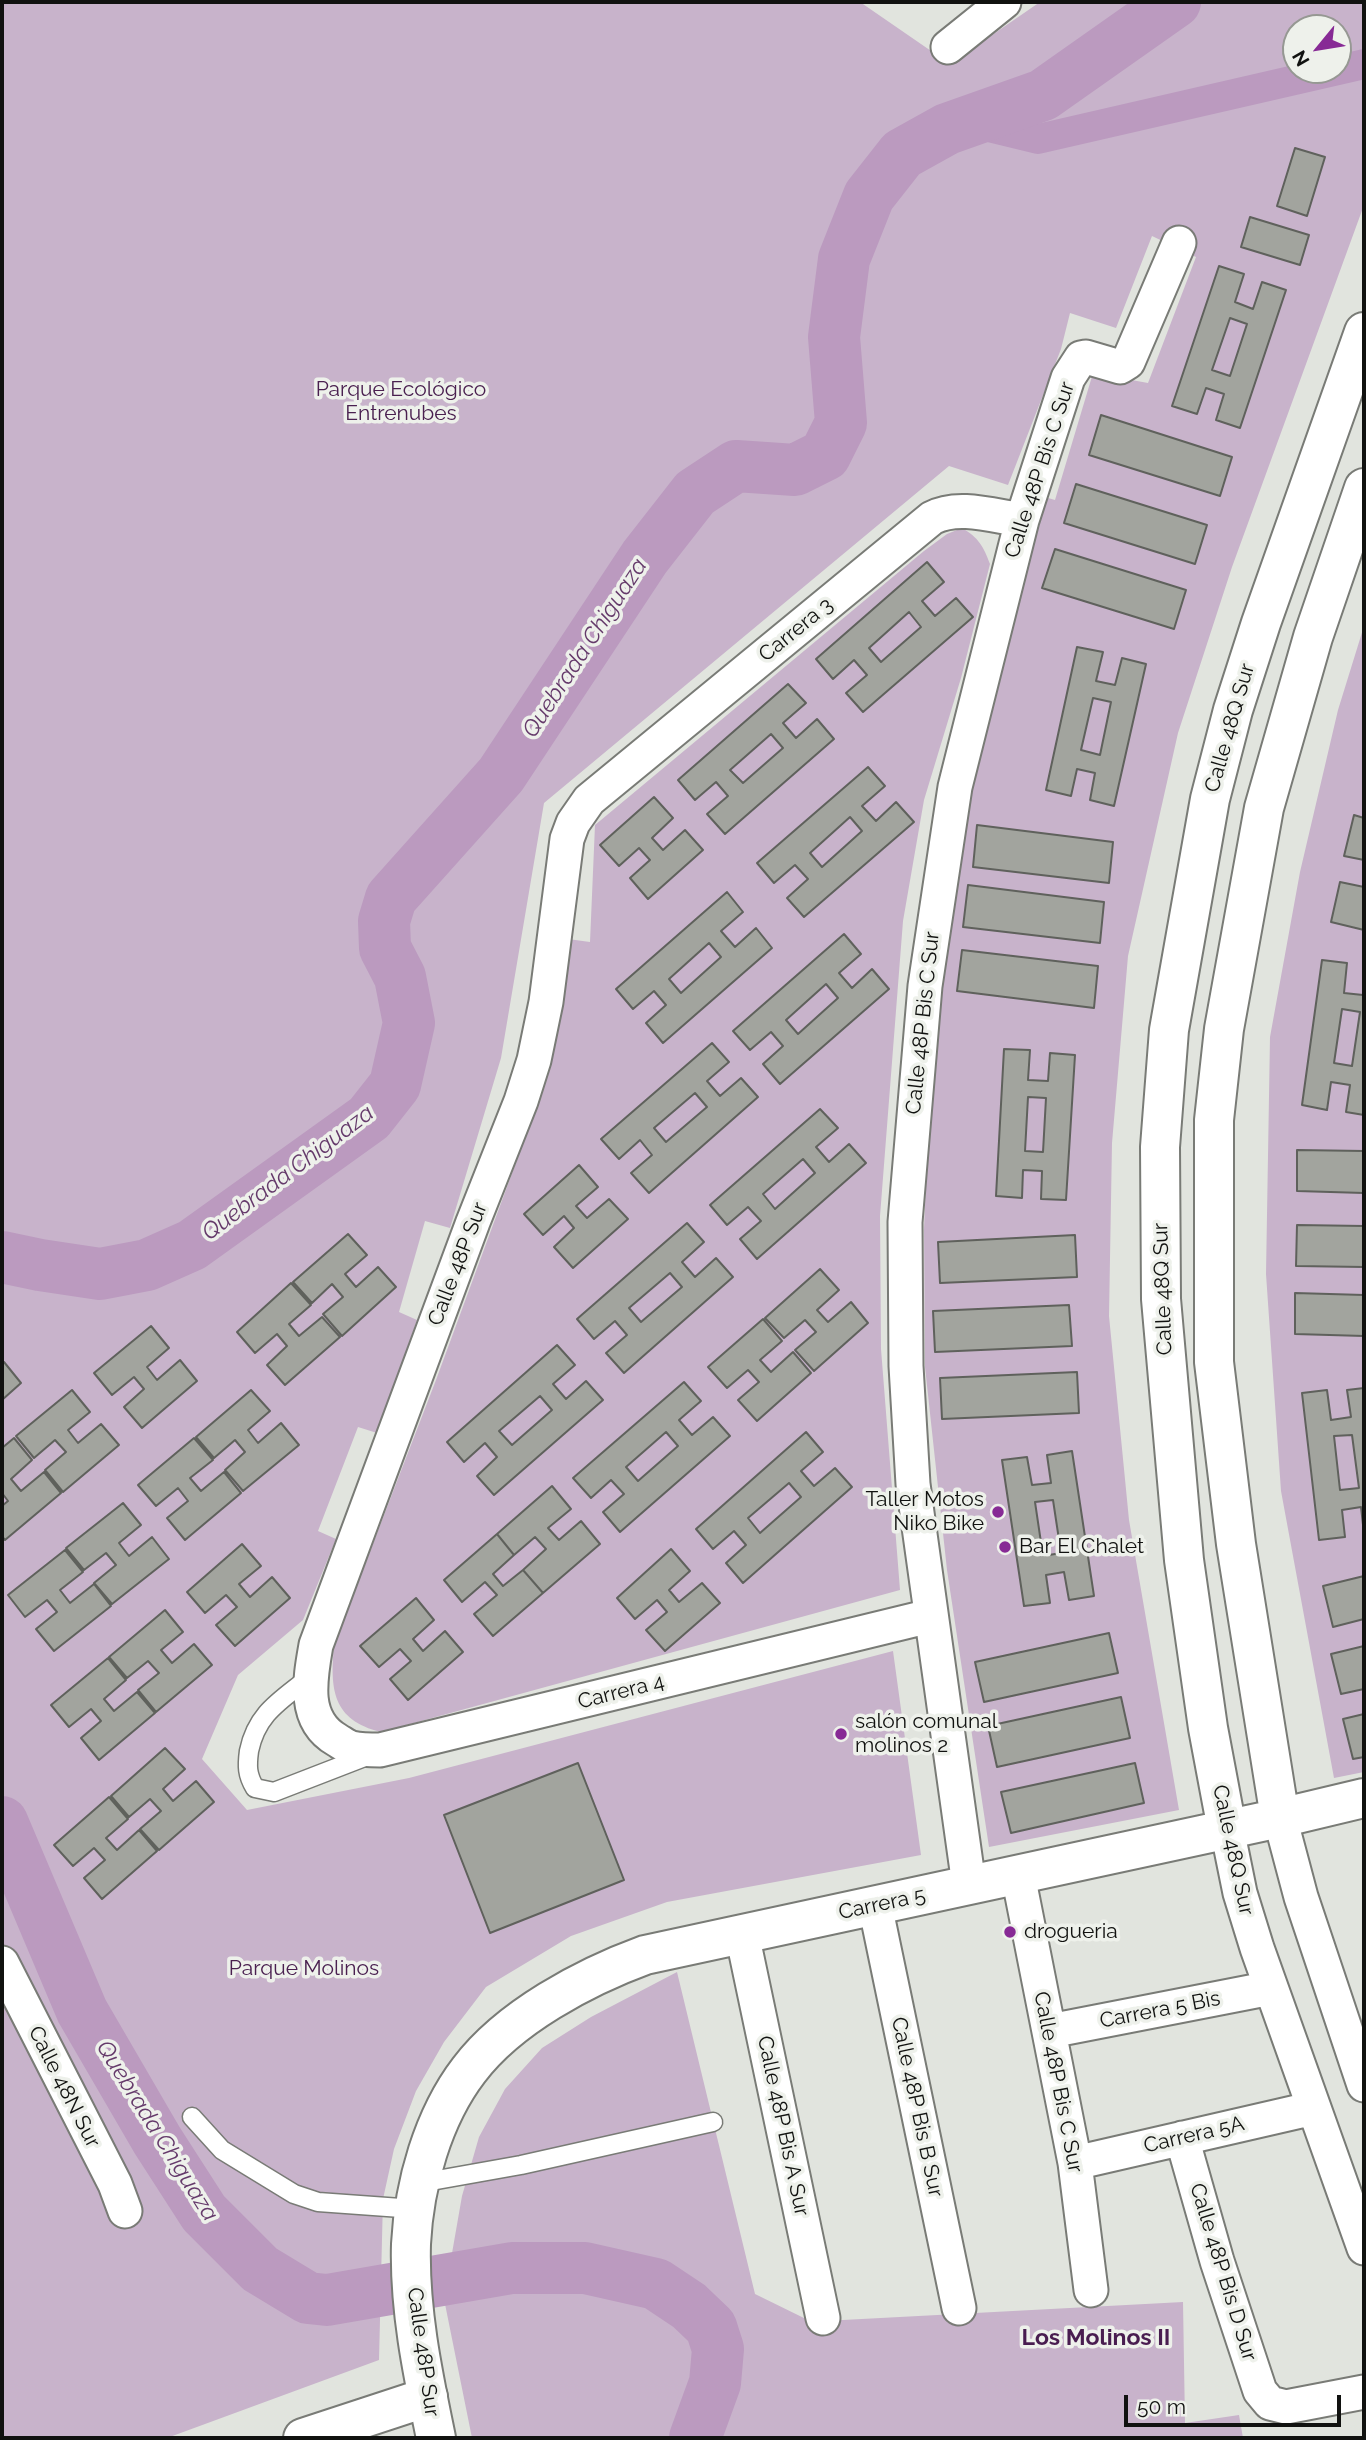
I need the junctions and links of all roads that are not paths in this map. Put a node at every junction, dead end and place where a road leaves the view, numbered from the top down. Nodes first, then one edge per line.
1 (1004, 2) edge
2 (948, 47) dead end
3 (1179, 243) dead end
4 (1364, 331) edge
5 (1364, 488) edge
6 (1022, 520) junction
7 (589, 800) joint
8 (930, 1616) junction
9 (311, 1676) junction
10 (318, 1723) joint
11 (380, 1751) junction
12 (1364, 1798) edge
13 (1280, 1818) junction
14 (1227, 1829) junction
15 (1018, 1875) junction
16 (970, 1885) junction
17 (875, 1905) junction
18 (742, 1934) junction
19 (2, 1963) edge
20 (1271, 1988) junction
21 (1050, 2031) junction
22 (1364, 2085) edge
23 (448, 2103) joint
24 (1314, 2108) junction
25 (192, 2117) dead end
26 (713, 2122) dead end
27 (1182, 2138) junction
28 (1075, 2163) junction
29 (125, 2211) dead end
30 (415, 2212) junction
31 (1364, 2248) edge
32 (1091, 2290) dead end
33 (959, 2308) dead end
34 (823, 2319) dead end
35 (1364, 2392) edge
36 (428, 2397) junction
37 (303, 2438) edge
38 (436, 2438) edge

1 - 2 street
3 - 6 street, Calle 48P Bis C Sur
4 - 14 main road, Calle 48Q Sur
5 - 13 main road
6 - 7 street, Carrera 3
6 - 8 street, Calle 48P Bis C Sur
7 - 9 street, Calle 48P Sur
8 - 11 street, Carrera 4
8 - 16 street, Calle 48P Bis C Sur
9 - 10 street, Calle 48P Sur
9 - 11 lane
10 - 11 street, Carrera 4
12 - 13 main road, Carrera 5
13 - 14 main road, Carrera 5
13 - 22 street
14 - 15 main road, Carrera 5
14 - 20 street, Calle 48Q Sur
15 - 16 main road, Carrera 5
15 - 21 street, Calle 48P Bis C Sur
16 - 17 main road, Carrera 5
17 - 18 main road, Carrera 5
17 - 33 street, Calle 48P Bis B Sur
18 - 23 main road, Carrera 5
18 - 34 street, Calle 48P Bis A Sur
19 - 29 street, Calle 48N Sur
20 - 21 street, Carrera 5 Bis
20 - 24 street, Calle 48Q Sur
21 - 28 street, Calle 48P Bis C Sur
23 - 30 main road, Calle 48P Sur
24 - 27 street, Carrera 5A
24 - 31 street, Calle 48Q Sur
25 - 30 lane
26 - 30 lane
27 - 28 street, Carrera 5A
27 - 35 street, Calle 48P Bis D Sur
28 - 32 street, Calle 48P Bis C Sur
30 - 36 main road, Calle 48P Sur
36 - 37 main road
36 - 38 main road, Calle 48P Sur

